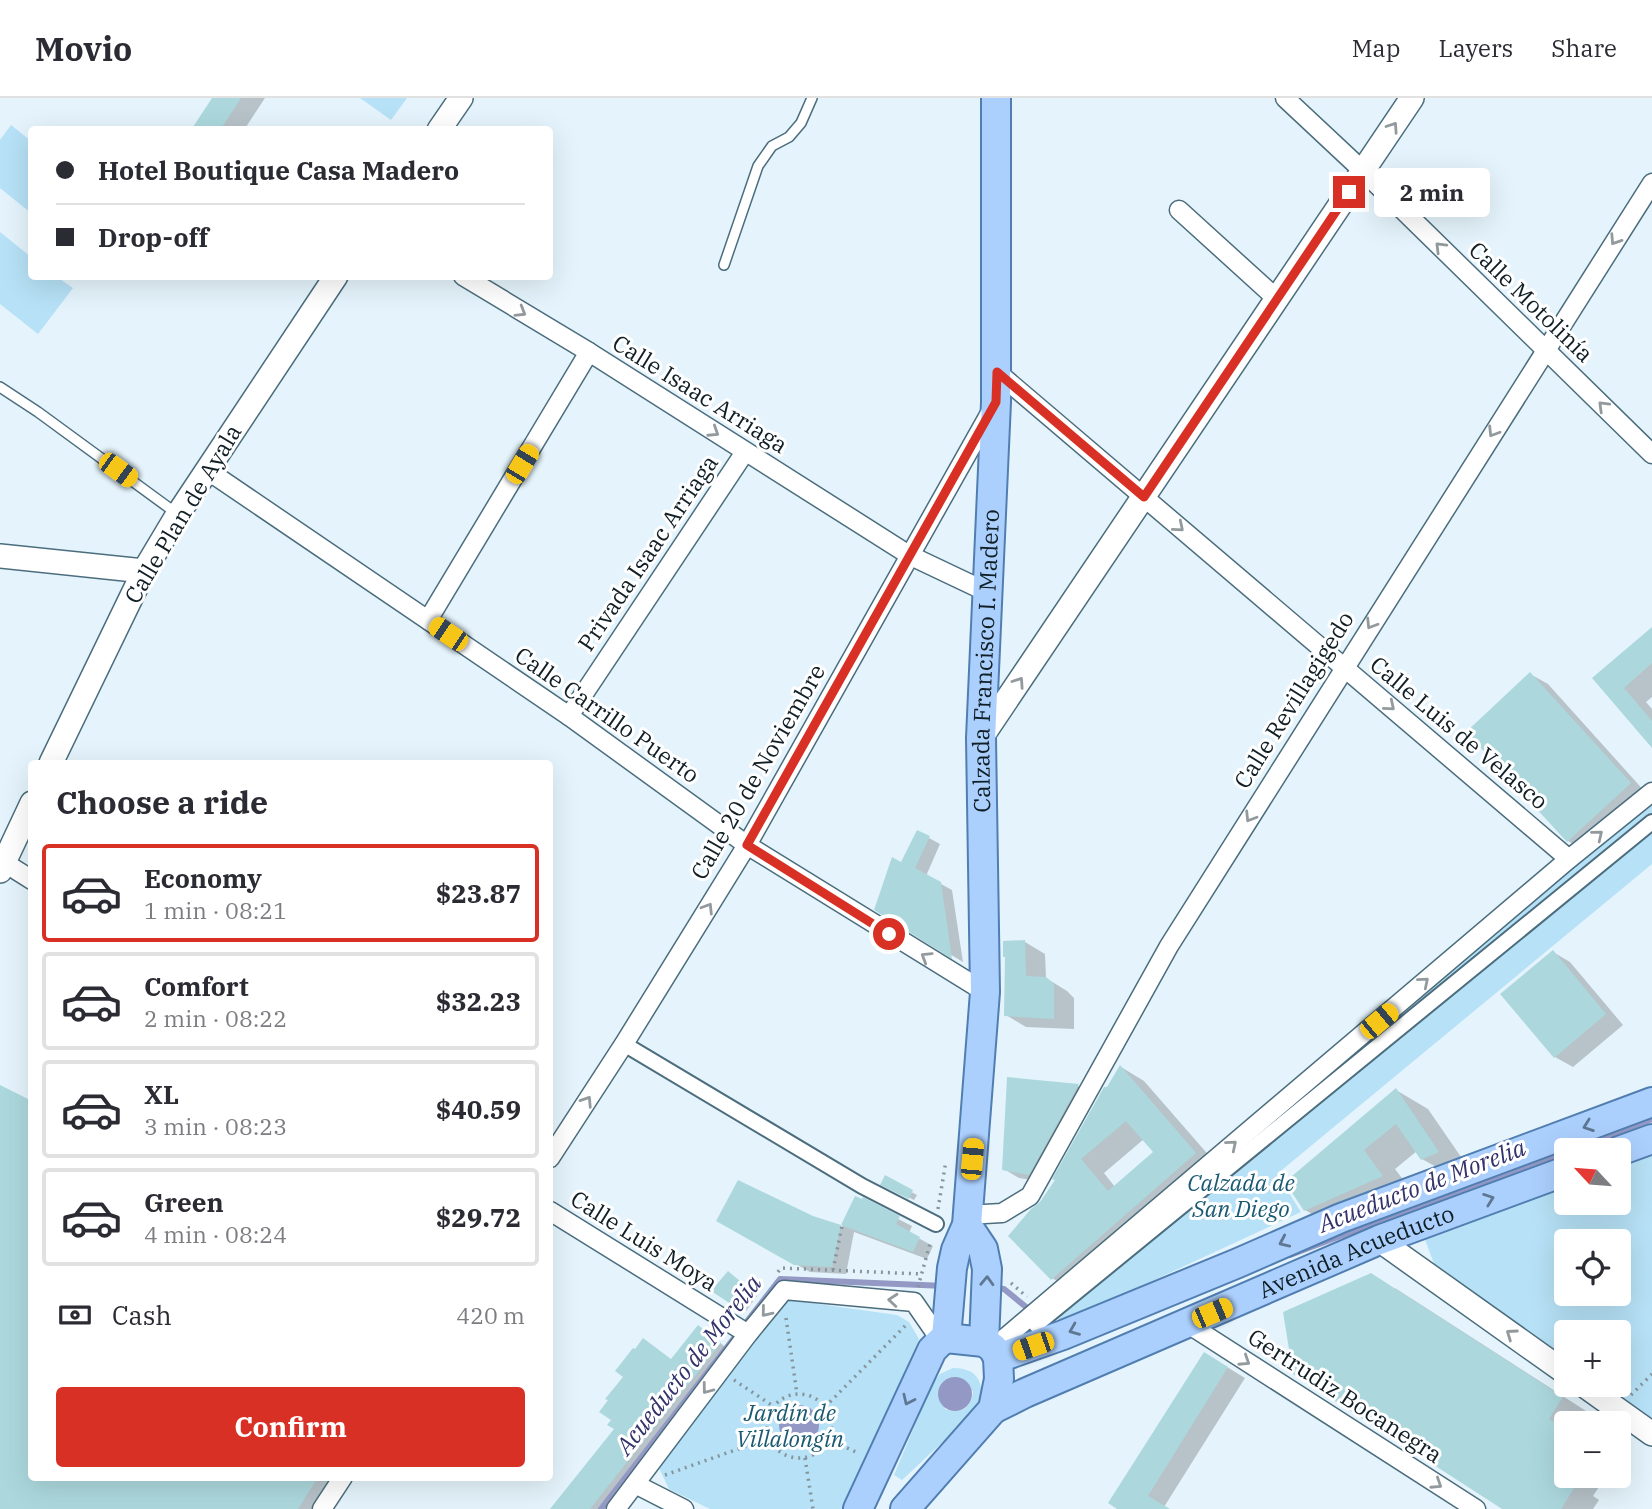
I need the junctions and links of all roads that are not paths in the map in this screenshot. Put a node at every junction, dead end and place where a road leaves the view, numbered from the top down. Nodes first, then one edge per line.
1 (461, 98) edge
2 (812, 98) edge
3 (996, 98) edge
4 (1285, 98) edge
5 (1412, 98) edge
6 (442, 126) edge
7 (1363, 171) junction
8 (1652, 183) edge
9 (1179, 210) dead end
10 (724, 265) dead end
11 (333, 280) edge
12 (470, 280) edge
13 (1277, 299) junction
14 (1545, 350) junction
15 (589, 352) junction
16 (997, 372) junction
17 (0, 387) edge
18 (996, 402) junction
19 (745, 452) junction
20 (1652, 454) edge
21 (207, 470) junction
22 (1144, 497) junction
23 (178, 514) junction
24 (909, 555) junction
25 (0, 556) edge
26 (144, 571) junction
27 (988, 592) junction
28 (428, 620) junction
29 (1344, 667) junction
30 (569, 716) junction
31 (981, 738) junction
32 (52, 760) edge
33 (1652, 792) edge
34 (28, 811) edge
35 (1652, 822) edge
36 (747, 845) junction
37 (1569, 859) junction
38 (1, 864) edge
39 (28, 878) edge
40 (985, 992) junction
41 (624, 1044) junction
42 (1652, 1102) edge
43 (1652, 1139) edge
44 (1631, 1147) edge
45 (553, 1153) edge
46 (1554, 1175) edge
47 (553, 1214) edge
48 (967, 1220) junction
49 (936, 1224) road end
50 (1379, 1240) junction
51 (1038, 1316) junction
52 (1188, 1324) junction
53 (748, 1335) junction
54 (943, 1340) junction
55 (992, 1349) junction
56 (1554, 1364) edge
57 (1600, 1397) edge
58 (993, 1409) junction
59 (1652, 1434) edge
60 (340, 1481) edge
61 (635, 1484) junction
62 (322, 1509) edge
63 (616, 1509) edge
64 (684, 1509) edge
65 (858, 1509) edge
66 (905, 1509) edge
67 (1476, 1509) edge

1 - 6 street
2 - 10 lane
3 - 16 main road, Calzada Francisco I. Madero
4 - 7 street, Calle Motolinía
7 -> 5 street
7 - 13 street
14 -> 7 street, Calle Motolinía
8 -> 14 street, Calle Revillagigedo
9 - 13 street
11 - 21 street, Calle Plan de Ayala
12 -> 15 street, Calle Isaac Arriaga
13 - 22 street
20 -> 14 street, Calle Motolinía
14 -> 29 street, Calle Revillagigedo
15 -> 19 street, Calle Isaac Arriaga
15 - 28 street
16 - 18 main road, Calzada Francisco I. Madero
16 - 22 street, Calle Luis de Velasco
17 - 23 lane
18 - 24 street, Calle 20 de Noviembre
18 - 27 main road, Calzada Francisco I. Madero
19 - 24 street, Calle Isaac Arriaga
19 - 30 street, Privada Isaac Arriaga
21 - 23 street, Calle Plan de Ayala
21 - 28 street, Calle Carrillo Puerto
22 -> 29 street, Calle Luis de Velasco
31 -> 22 street
23 - 26 street, Calle Plan de Ayala
24 - 27 street, Calle Isaac Arriaga
24 - 36 street, Calle 20 de Noviembre
25 - 26 street
26 - 32 street, Calle Plan de Ayala
27 - 31 main road, Calzada Francisco I. Madero
28 - 30 street, Calle Carrillo Puerto
29 -> 37 street, Calle Luis de Velasco
29 -> 48 street, Calle Revillagigedo
30 - 36 street, Calle Carrillo Puerto
31 - 40 main road, Calzada Francisco I. Madero
37 -> 33 street
34 - 38 street
35 - 51 street
40 -> 36 street, Calle Carrillo Puerto
41 -> 36 street, Calle 20 de Noviembre
51 -> 37 street
38 - 39 street
40 - 48 main road, Calzada Francisco I. Madero
45 -> 41 street, Calle 20 de Noviembre
41 - 49 street
42 -> 55 main road, Avenida Acueducto
43 - 44 main road
50 -> 46 main road, Avenida Acueducto
47 - 53 street, Calle Luis Moya
48 - 54 main road, Calzada Francisco I. Madero
55 -> 48 main road
50 - 52 main road, Avenida Acueducto
56 -> 50 street
51 - 55 street
52 - 58 main road, Avenida Acueducto
52 -> 67 street, Gertrudiz Bocanegra
54 -> 53 street
53 -> 61 street
54 - 55 main road
54 -> 65 main road
55 - 58 main road
57 - 59 street
58 - 66 main road
60 - 62 street
61 - 63 street
61 - 64 street

